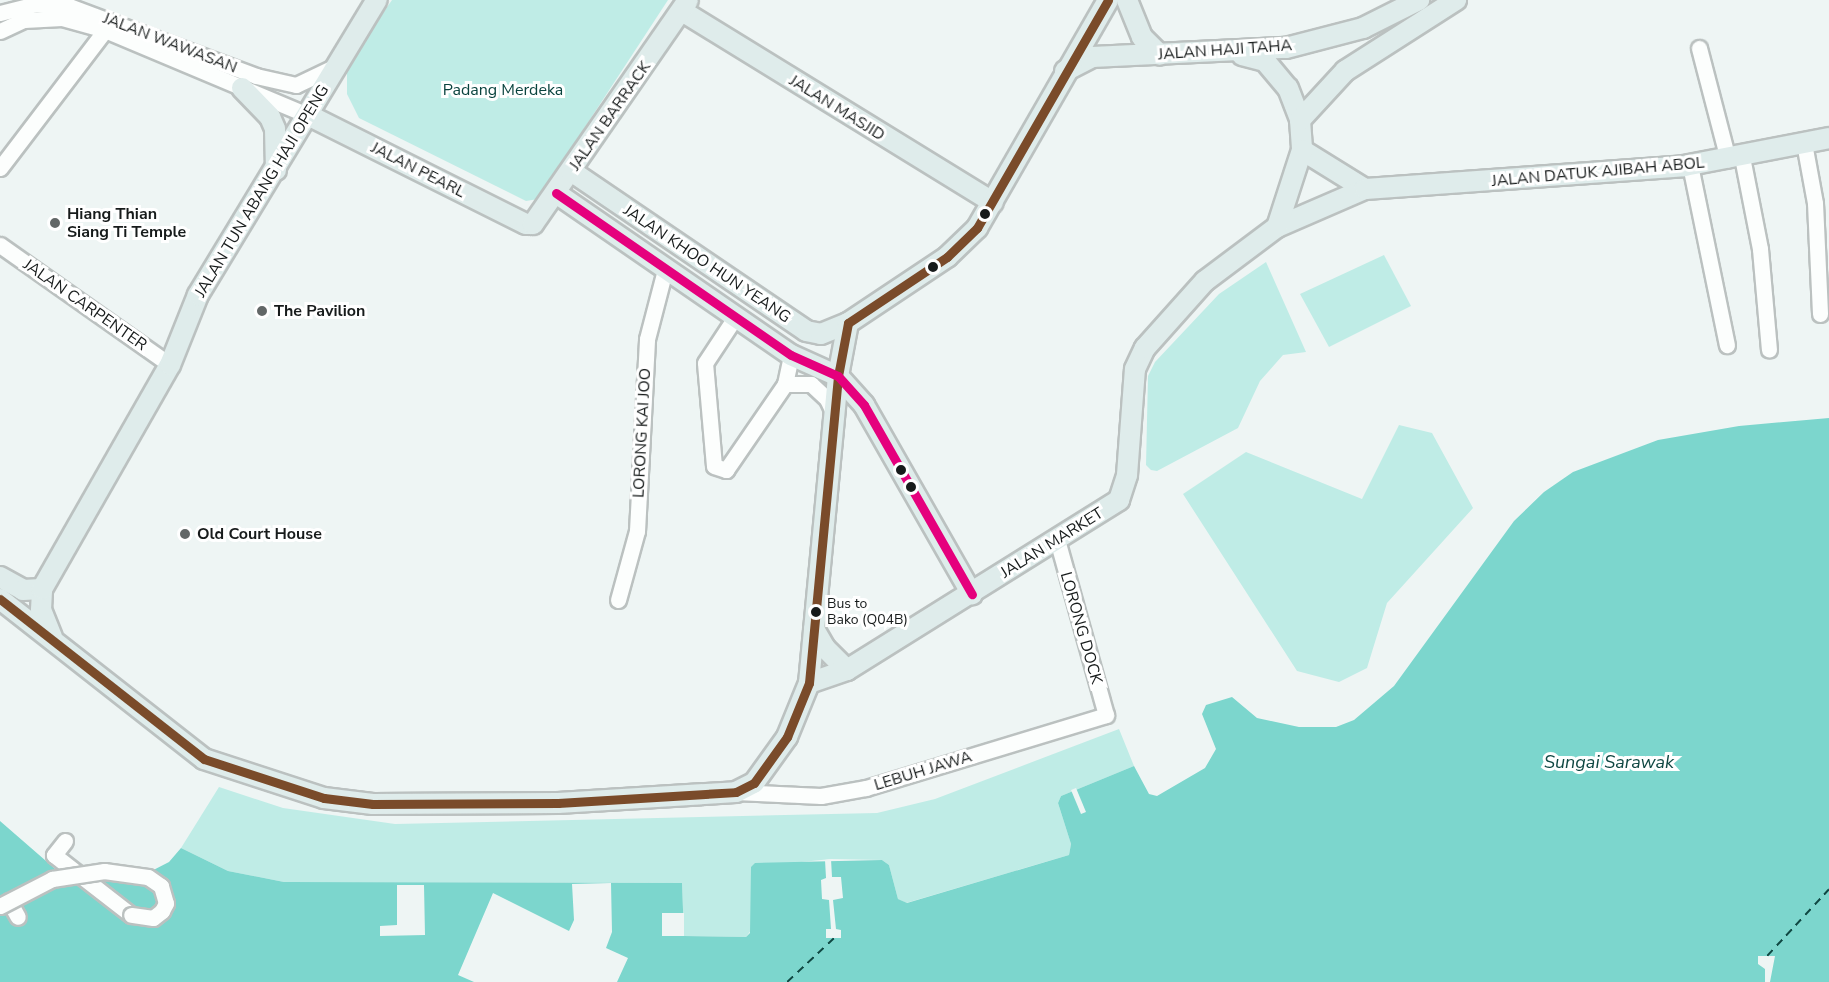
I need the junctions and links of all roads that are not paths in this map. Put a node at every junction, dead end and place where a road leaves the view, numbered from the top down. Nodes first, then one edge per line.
1 (377, 0) edge
2 (1108, 0) edge
3 (1127, 0) edge
4 (1419, 0) edge
5 (1456, 0) edge
6 (685, 6) edge
7 (0, 13) edge
8 (105, 30) junction
9 (0, 31) edge
10 (1699, 48) dead end
11 (1231, 52) junction
12 (1160, 55) junction
13 (336, 66) junction
14 (1063, 73) junction
15 (242, 88) junction
16 (310, 116) junction
17 (1300, 120) junction
18 (1829, 138) edge
19 (1804, 143) junction
20 (1302, 150) junction
21 (1735, 158) junction
22 (1690, 165) junction
23 (0, 168) edge
24 (276, 170) junction
25 (571, 171) junction
26 (1365, 189) junction
27 (556, 192) junction
28 (993, 202) junction
29 (526, 224) joint
30 (1277, 227) junction
31 (0, 245) edge
32 (666, 266) junction
33 (1820, 314) dead end
34 (736, 316) junction
35 (848, 323) junction
36 (1727, 345) dead end
37 (1769, 350) dead end
38 (791, 355) junction
39 (170, 365) junction
40 (838, 376) junction
41 (785, 384) junction
42 (864, 405) junction
43 (834, 414) junction
44 (1057, 540) junction
45 (0, 577) edge
46 (42, 589) junction
47 (972, 594) junction
48 (0, 598) edge
49 (618, 600) dead end
50 (814, 629) junction
51 (55, 641) junction
52 (846, 670) junction
53 (809, 683) junction
54 (1106, 715) joint
55 (736, 792) junction
56 (65, 841) dead end
57 (4, 904) edge
58 (18, 917) dead end

1 - 13 main road, JALAN TUN ABANG HAJI OPENG
2 - 14 main road, JALAN KHOO HUN YEANG
3 - 12 main road
4 - 11 main road, JALAN HAJI TAHA
5 - 17 main road
6 - 25 main road, JALAN BARRACK
6 - 28 main road, JALAN MASJID
7 - 13 street, JALAN WAWASAN
8 - 9 street, JALAN WAWASAN
8 - 15 street, JALAN WAWASAN
8 - 23 street
10 - 21 street
11 - 12 main road, JALAN HAJI TAHA
11 - 17 main road
12 - 14 main road, JALAN HAJI TAHA
13 - 16 main road, JALAN TUN ABANG HAJI OPENG
14 - 28 main road, JALAN KHOO HUN YEANG
15 - 16 street, JALAN WAWASAN
15 - 24 main road
16 - 24 main road, JALAN TUN ABANG HAJI OPENG
16 - 29 main road, JALAN PEARL
17 - 20 main road
18 - 19 main road, JALAN DATUK AJIBAH ABOL
19 - 21 main road, JALAN DATUK AJIBAH ABOL
19 - 33 street
20 - 26 main road
20 - 30 main road
21 - 22 main road, JALAN DATUK AJIBAH ABOL
21 - 37 street
22 - 26 main road, JALAN DATUK AJIBAH ABOL
22 - 36 street
24 - 39 main road, JALAN TUN ABANG HAJI OPENG
25 - 27 main road, JALAN BARRACK
25 - 35 main road, JALAN KHOO HUN YEANG
26 - 30 main road, JALAN DATUK AJIBAH ABOL
27 - 29 main road, JALAN BARRACK
27 - 32 main road, JALAN KHOO HUN YEANG
28 - 35 main road, JALAN KHOO HUN YEANG
30 - 44 main road, JALAN MARKET
31 - 39 street, JALAN CARPENTER
32 - 34 main road, JALAN KHOO HUN YEANG
32 - 49 street, LORONG KAI JOO
34 - 38 main road, JALAN KHOO HUN YEANG
34 - 41 street
35 - 40 main road
38 - 40 main road, JALAN KHOO HUN YEANG
38 - 41 street
39 - 46 main road, JALAN TUN ABANG HAJI OPENG
40 - 42 main road, JALAN KHOO HUN YEANG
40 - 43 main road
41 - 43 street
42 - 43 main road
42 - 47 main road, JALAN KHOO HUN YEANG
43 - 50 main road
44 - 47 main road, JALAN MARKET
44 - 54 street, LORONG DOCK
45 - 46 main road
46 - 51 main road
47 - 52 main road, JALAN MARKET
48 - 51 main road
50 - 52 main road
50 - 53 main road
51 - 55 main road
52 - 53 main road, JALAN MARKET
53 - 55 main road
54 - 55 street, LEBUH JAWA
56 - 57 street, bridge
57 - 58 street

